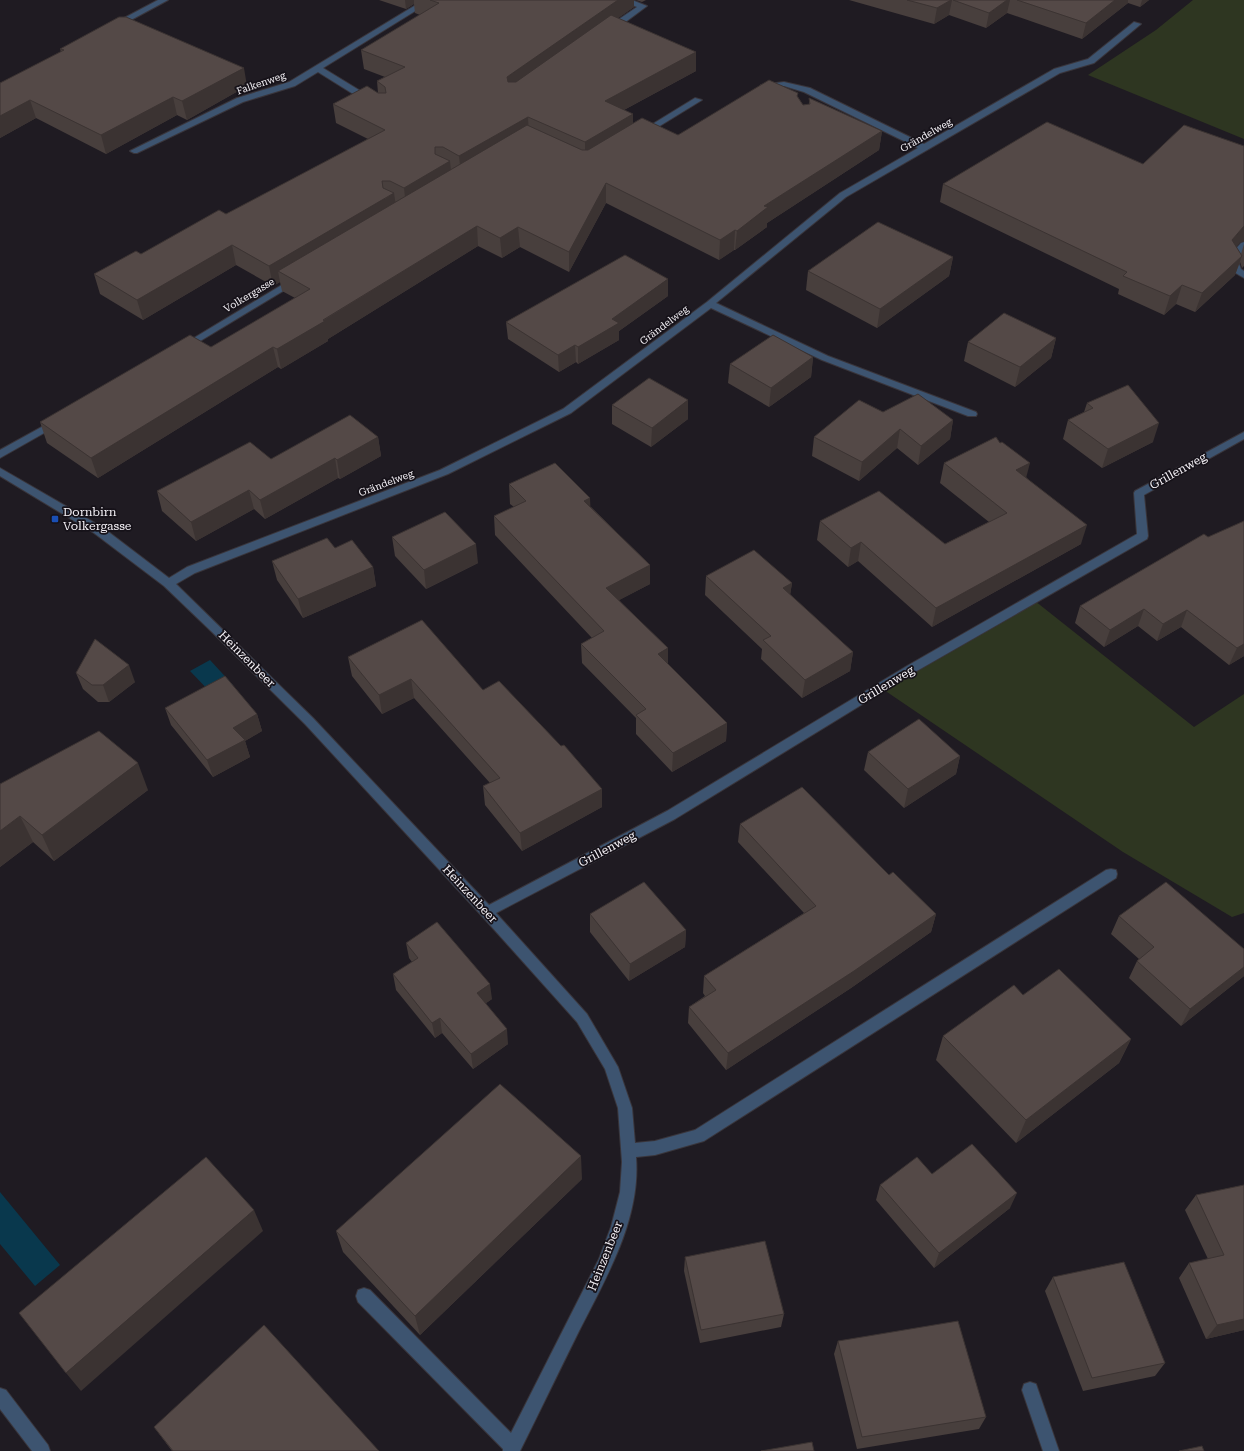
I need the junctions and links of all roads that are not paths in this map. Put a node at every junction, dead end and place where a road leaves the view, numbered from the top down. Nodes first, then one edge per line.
1 (164, 0) edge
2 (429, 0) edge
3 (625, 0) edge
4 (1136, 24) dead end
5 (108, 28) edge
6 (604, 34) edge
7 (317, 68) junction
8 (757, 95) edge
9 (827, 99) junction
10 (698, 100) dead end
11 (378, 106) edge
12 (814, 107) edge
13 (631, 139) edge
14 (925, 148) junction
15 (134, 151) dead end
16 (1244, 245) edge
17 (1244, 275) edge
18 (302, 276) edge
19 (710, 304) junction
20 (175, 352) edge
21 (972, 414) dead end
22 (63, 418) edge
23 (1244, 435) edge
24 (0, 455) edge
25 (0, 471) edge
26 (168, 583) junction
27 (1111, 874) dead end
28 (487, 912) junction
29 (628, 1151) junction
30 (364, 1296) dead end
31 (1030, 1390) dead end
32 (0, 1396) edge
33 (512, 1449) edge
34 (42, 1451) edge
35 (1051, 1451) edge

1 - 5 street
2 - 7 street, Falkenweg
3 - 6 street
4 - 14 street, Grändelweg
7 - 11 street
7 - 15 street, Falkenweg
8 - 9 street
9 - 12 street
9 - 14 street
10 - 13 street
14 - 19 street, Grändelweg
16 - 17 street
18 - 20 street, Volkergasse
19 - 21 street
19 - 26 street, Grändelweg
22 - 24 street
23 - 28 street, Grillenweg
25 - 26 street, Heinzenbeer
26 - 28 street, Heinzenbeer
27 - 29 street
28 - 29 street, Heinzenbeer
29 - 33 street, Heinzenbeer
30 - 33 street
31 - 35 street
32 - 34 street

